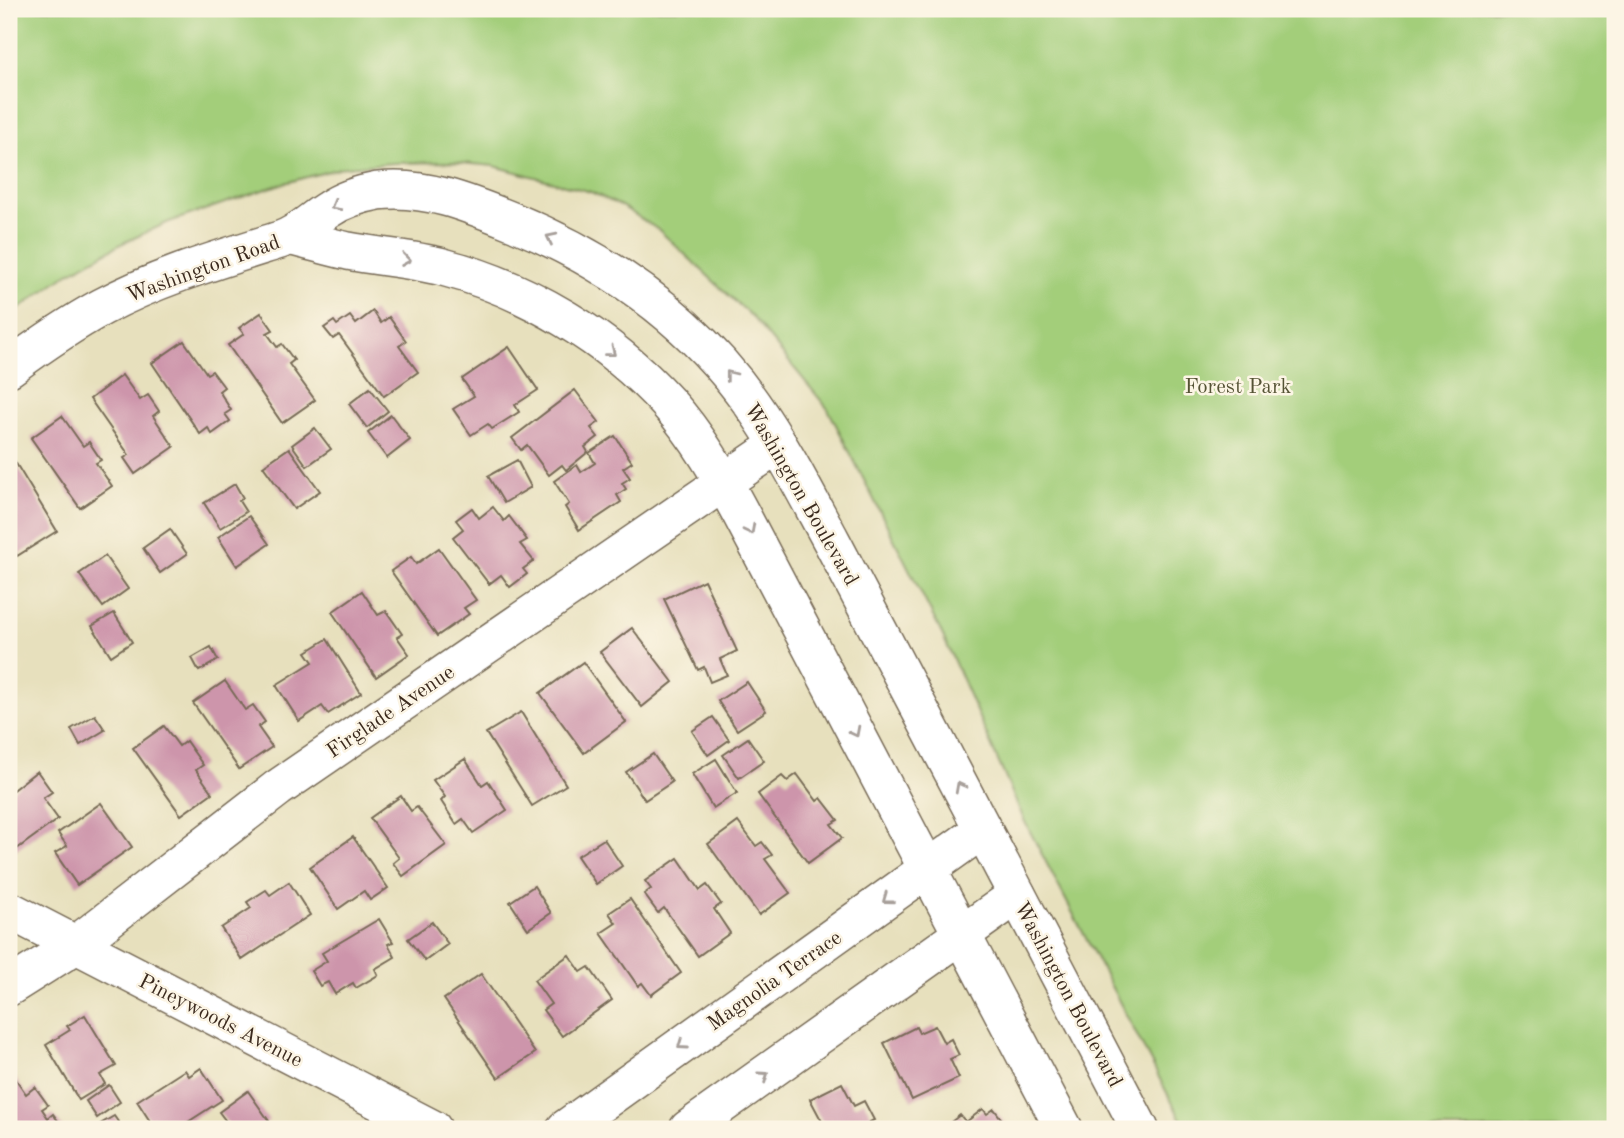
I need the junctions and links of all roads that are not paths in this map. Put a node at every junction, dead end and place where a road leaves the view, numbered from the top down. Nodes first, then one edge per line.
1 (292, 236) junction
2 (9, 368) edge
3 (778, 445) junction
4 (724, 482) junction
5 (982, 830) junction
6 (927, 870) junction
7 (1017, 894) junction
8 (9, 910) edge
9 (962, 934) junction
10 (74, 946) junction
11 (9, 987) edge
12 (432, 1129) edge
13 (565, 1129) edge
14 (688, 1129) edge
15 (1064, 1129) edge
16 (1140, 1129) edge

1 - 2 street, Washington Road
3 -> 1 street, Washington Boulevard
1 -> 4 street
3 - 4 street, Firglade Avenue
5 -> 3 street, Washington Boulevard
4 -> 6 street
4 - 10 street, Firglade Avenue
5 - 6 street, Magnolia Terrace
5 - 7 street, Washington Boulevard
6 - 9 street
6 -> 13 street, Magnolia Terrace
7 - 9 street
7 - 16 street, Washington Boulevard
8 - 10 street, Pineywoods Avenue
14 -> 9 street
9 - 15 street
10 - 11 street, Firglade Avenue
10 - 12 street, Pineywoods Avenue

